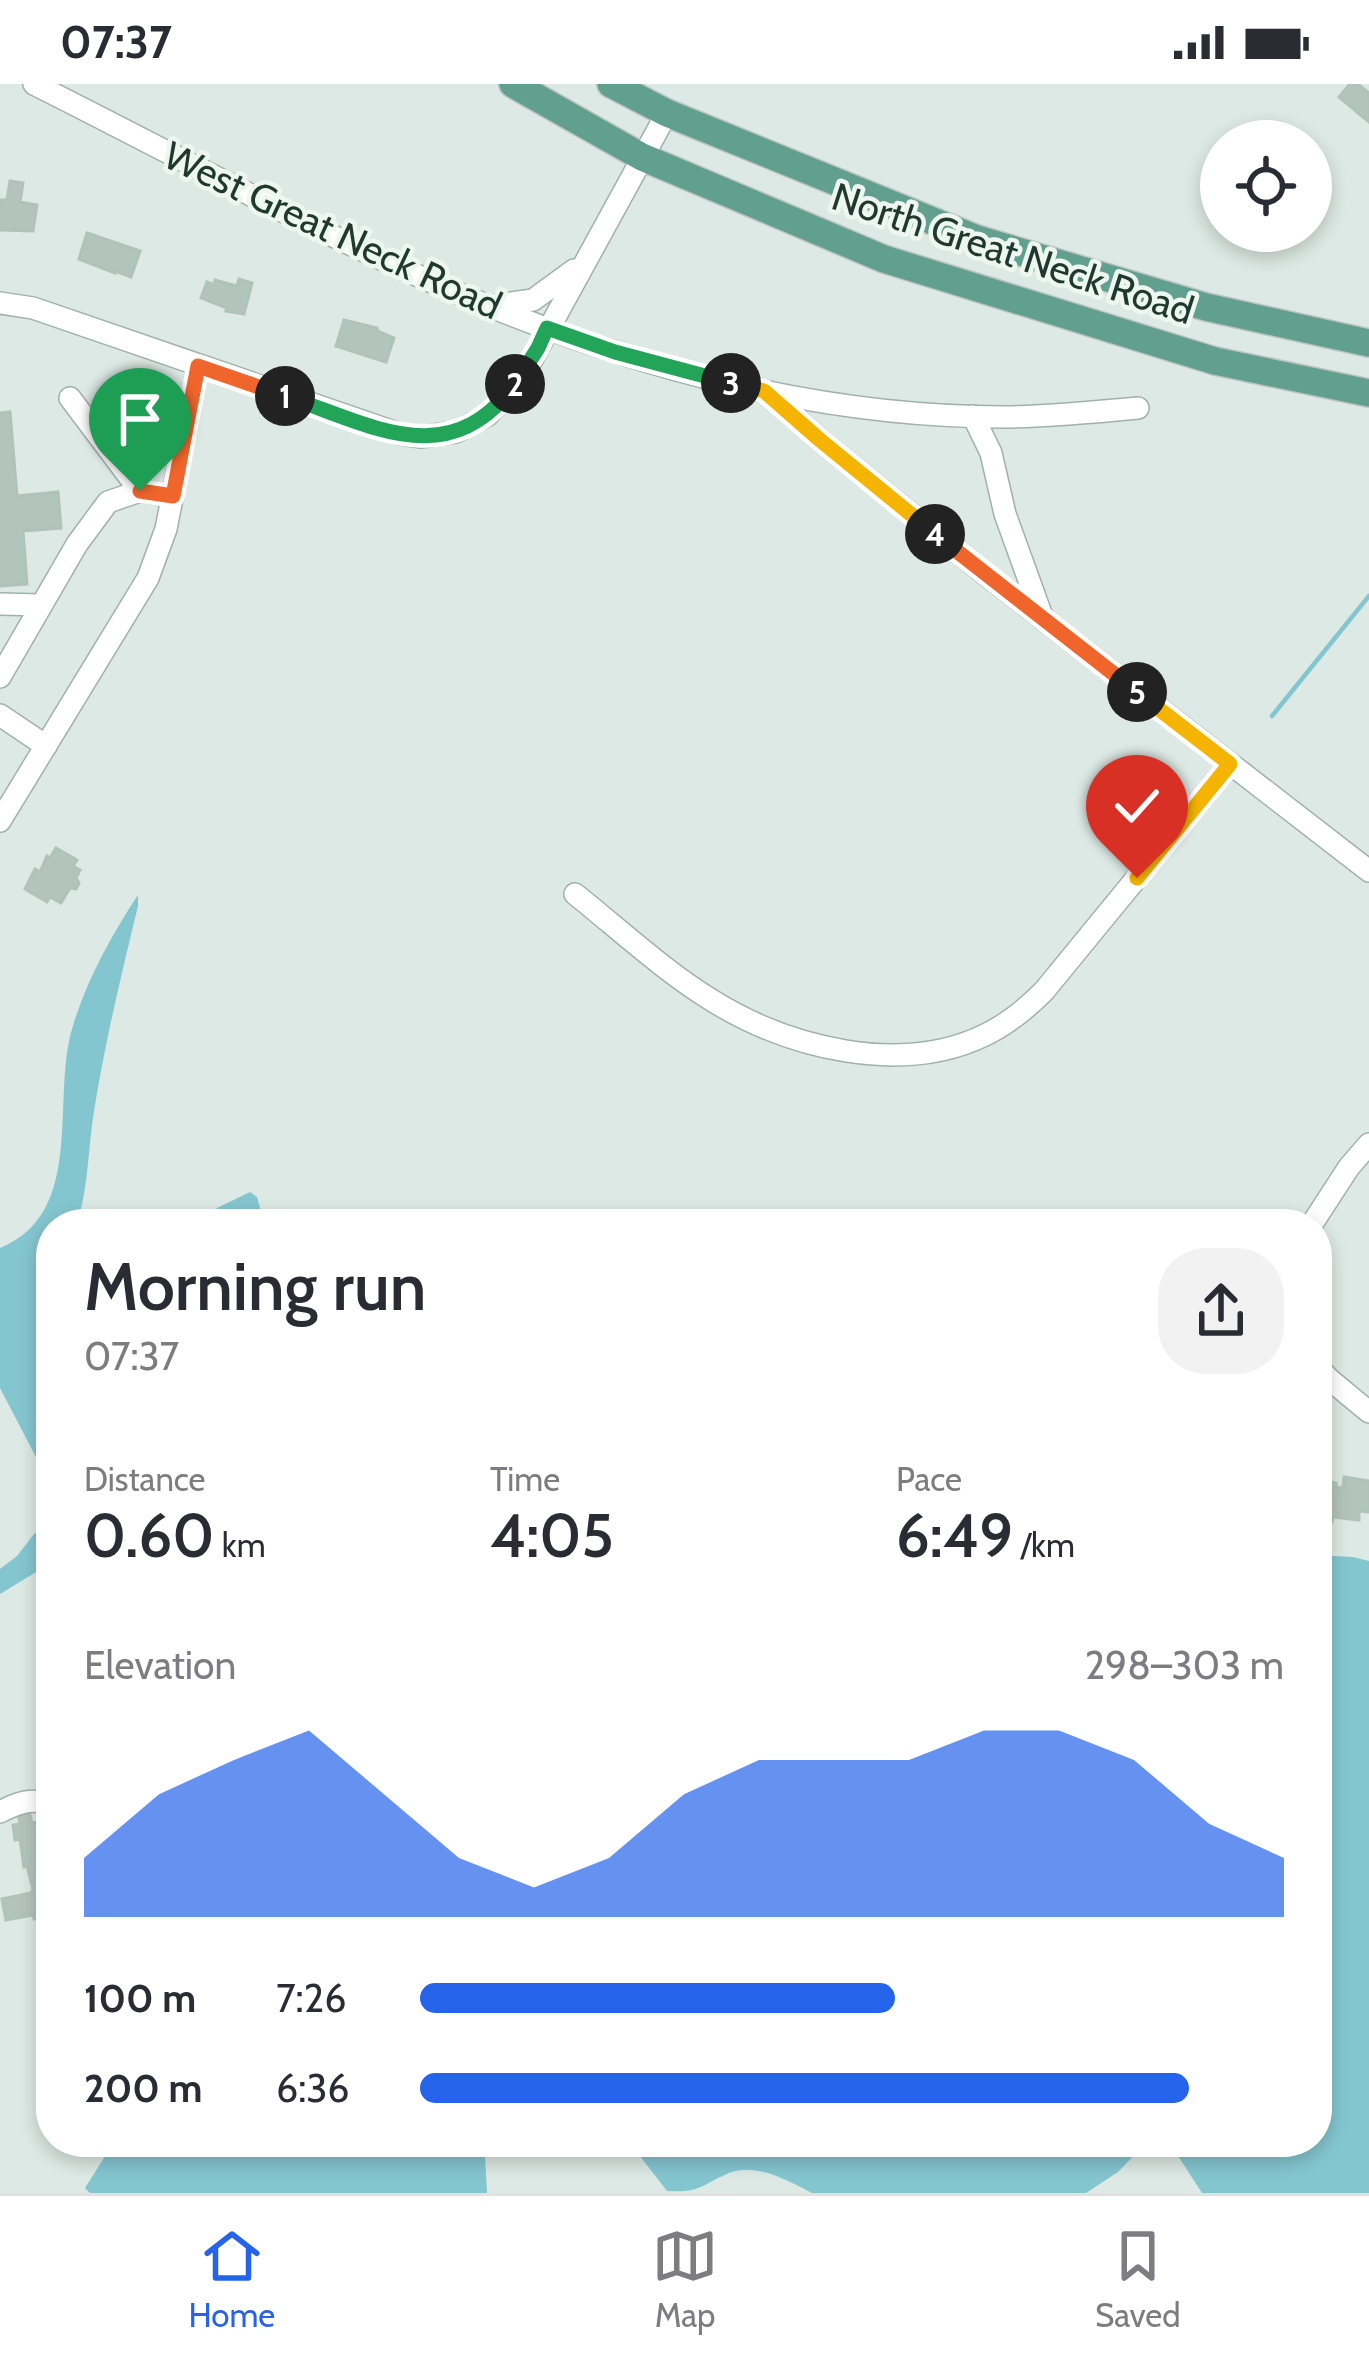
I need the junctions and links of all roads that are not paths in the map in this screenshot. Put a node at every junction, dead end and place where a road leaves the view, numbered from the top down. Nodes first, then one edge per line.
1 (34, 84) edge
2 (513, 84) edge
3 (611, 84) edge
4 (667, 113) junction
5 (642, 157) junction
6 (584, 262) junction
7 (0, 303) edge
8 (488, 305) junction
9 (547, 328) junction
10 (1369, 343) edge
11 (198, 366) junction
12 (764, 391) junction
13 (1369, 393) edge
14 (70, 398) dead end
15 (1138, 408) dead end
16 (974, 416) junction
17 (140, 491) junction
18 (173, 496) junction
19 (0, 604) edge
20 (40, 605) junction
21 (1044, 619) junction
22 (0, 677) edge
23 (0, 715) edge
24 (46, 746) junction
25 (1230, 764) junction
26 (0, 821) edge
27 (1369, 871) edge
28 (575, 894) dead end
29 (1369, 1144) edge
30 (1322, 1209) edge
31 (1332, 1381) edge
32 (1369, 1412) edge
33 (36, 1801) edge
34 (0, 1812) edge

1 - 8 street, West Great Neck Road
2 - 5 main road, North Great Neck Road
3 - 4 main road, North Great Neck Road
4 - 5 street
4 - 10 main road, North Great Neck Road
5 - 6 street
5 - 13 main road, North Great Neck Road
6 - 8 street
6 - 9 street
7 - 11 street
8 - 9 street, West Great Neck Road
9 - 11 street
9 - 12 street, West Great Neck Road
11 - 18 street
12 - 16 street, West Great Neck Road
12 - 21 street
14 - 17 street
15 - 16 street, West Great Neck Road
16 - 21 street
17 - 18 street
17 - 20 street
18 - 24 street
19 - 20 street
20 - 22 street
21 - 25 street
23 - 24 street
24 - 26 street
25 - 27 street
25 - 28 street
29 - 30 street
31 - 32 street
33 - 34 street

